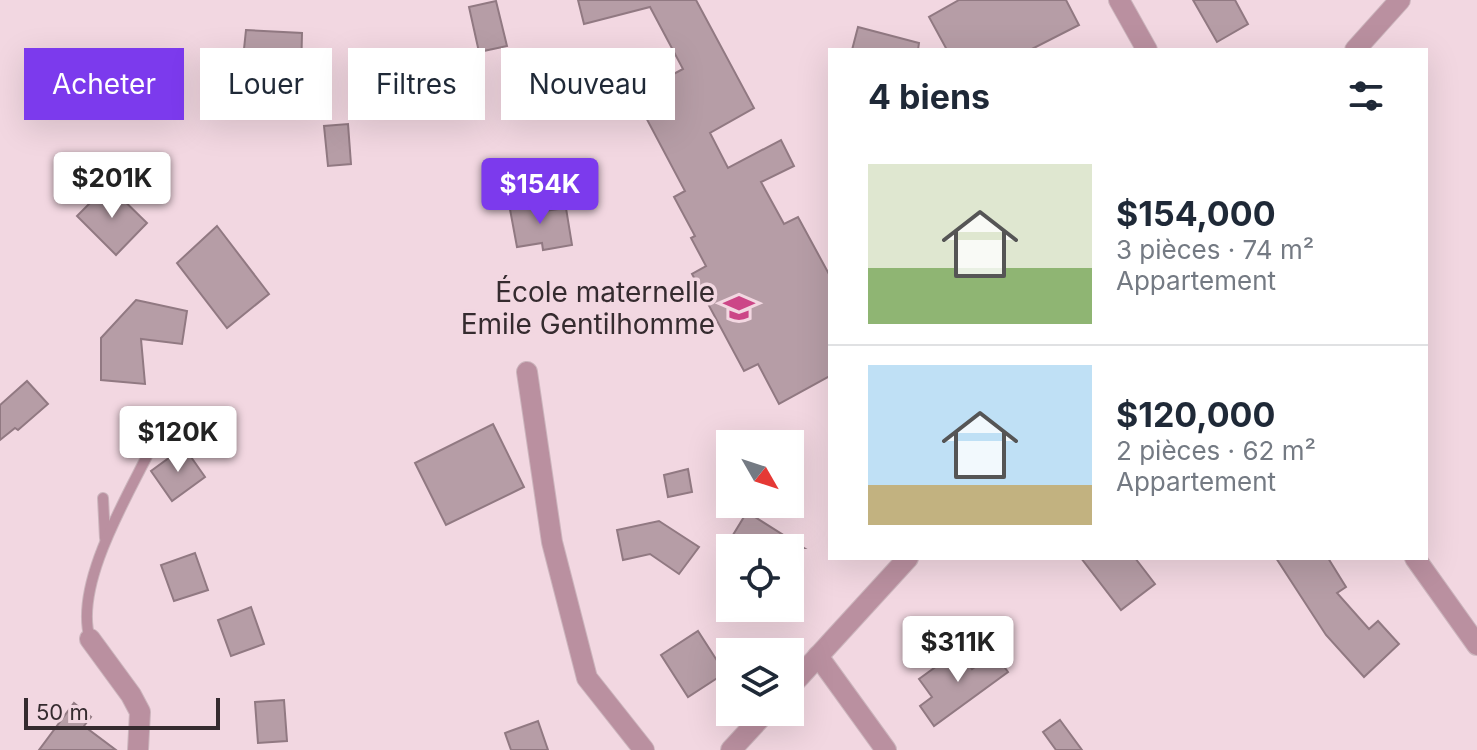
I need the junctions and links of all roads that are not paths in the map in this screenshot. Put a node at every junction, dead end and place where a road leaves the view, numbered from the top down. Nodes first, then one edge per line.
1 (1119, 0) edge
2 (1400, 0) edge
3 (1146, 48) edge
4 (1357, 48) edge
5 (527, 372) dead end
6 (147, 456) dead end
7 (103, 498) dead end
8 (105, 540) junction
9 (906, 560) edge
10 (1416, 560) edge
11 (90, 639) joint
12 (1477, 645) edge
13 (818, 656) junction
14 (804, 672) edge
15 (753, 726) edge
16 (138, 750) edge
17 (644, 750) edge
18 (731, 750) edge
19 (886, 750) edge

1 - 3 street
2 - 4 street
5 - 17 street
6 - 8 lane
7 - 8 lane
8 - 11 lane
9 - 13 street
10 - 12 street
11 - 16 street
13 - 14 street
13 - 19 street
15 - 18 street

